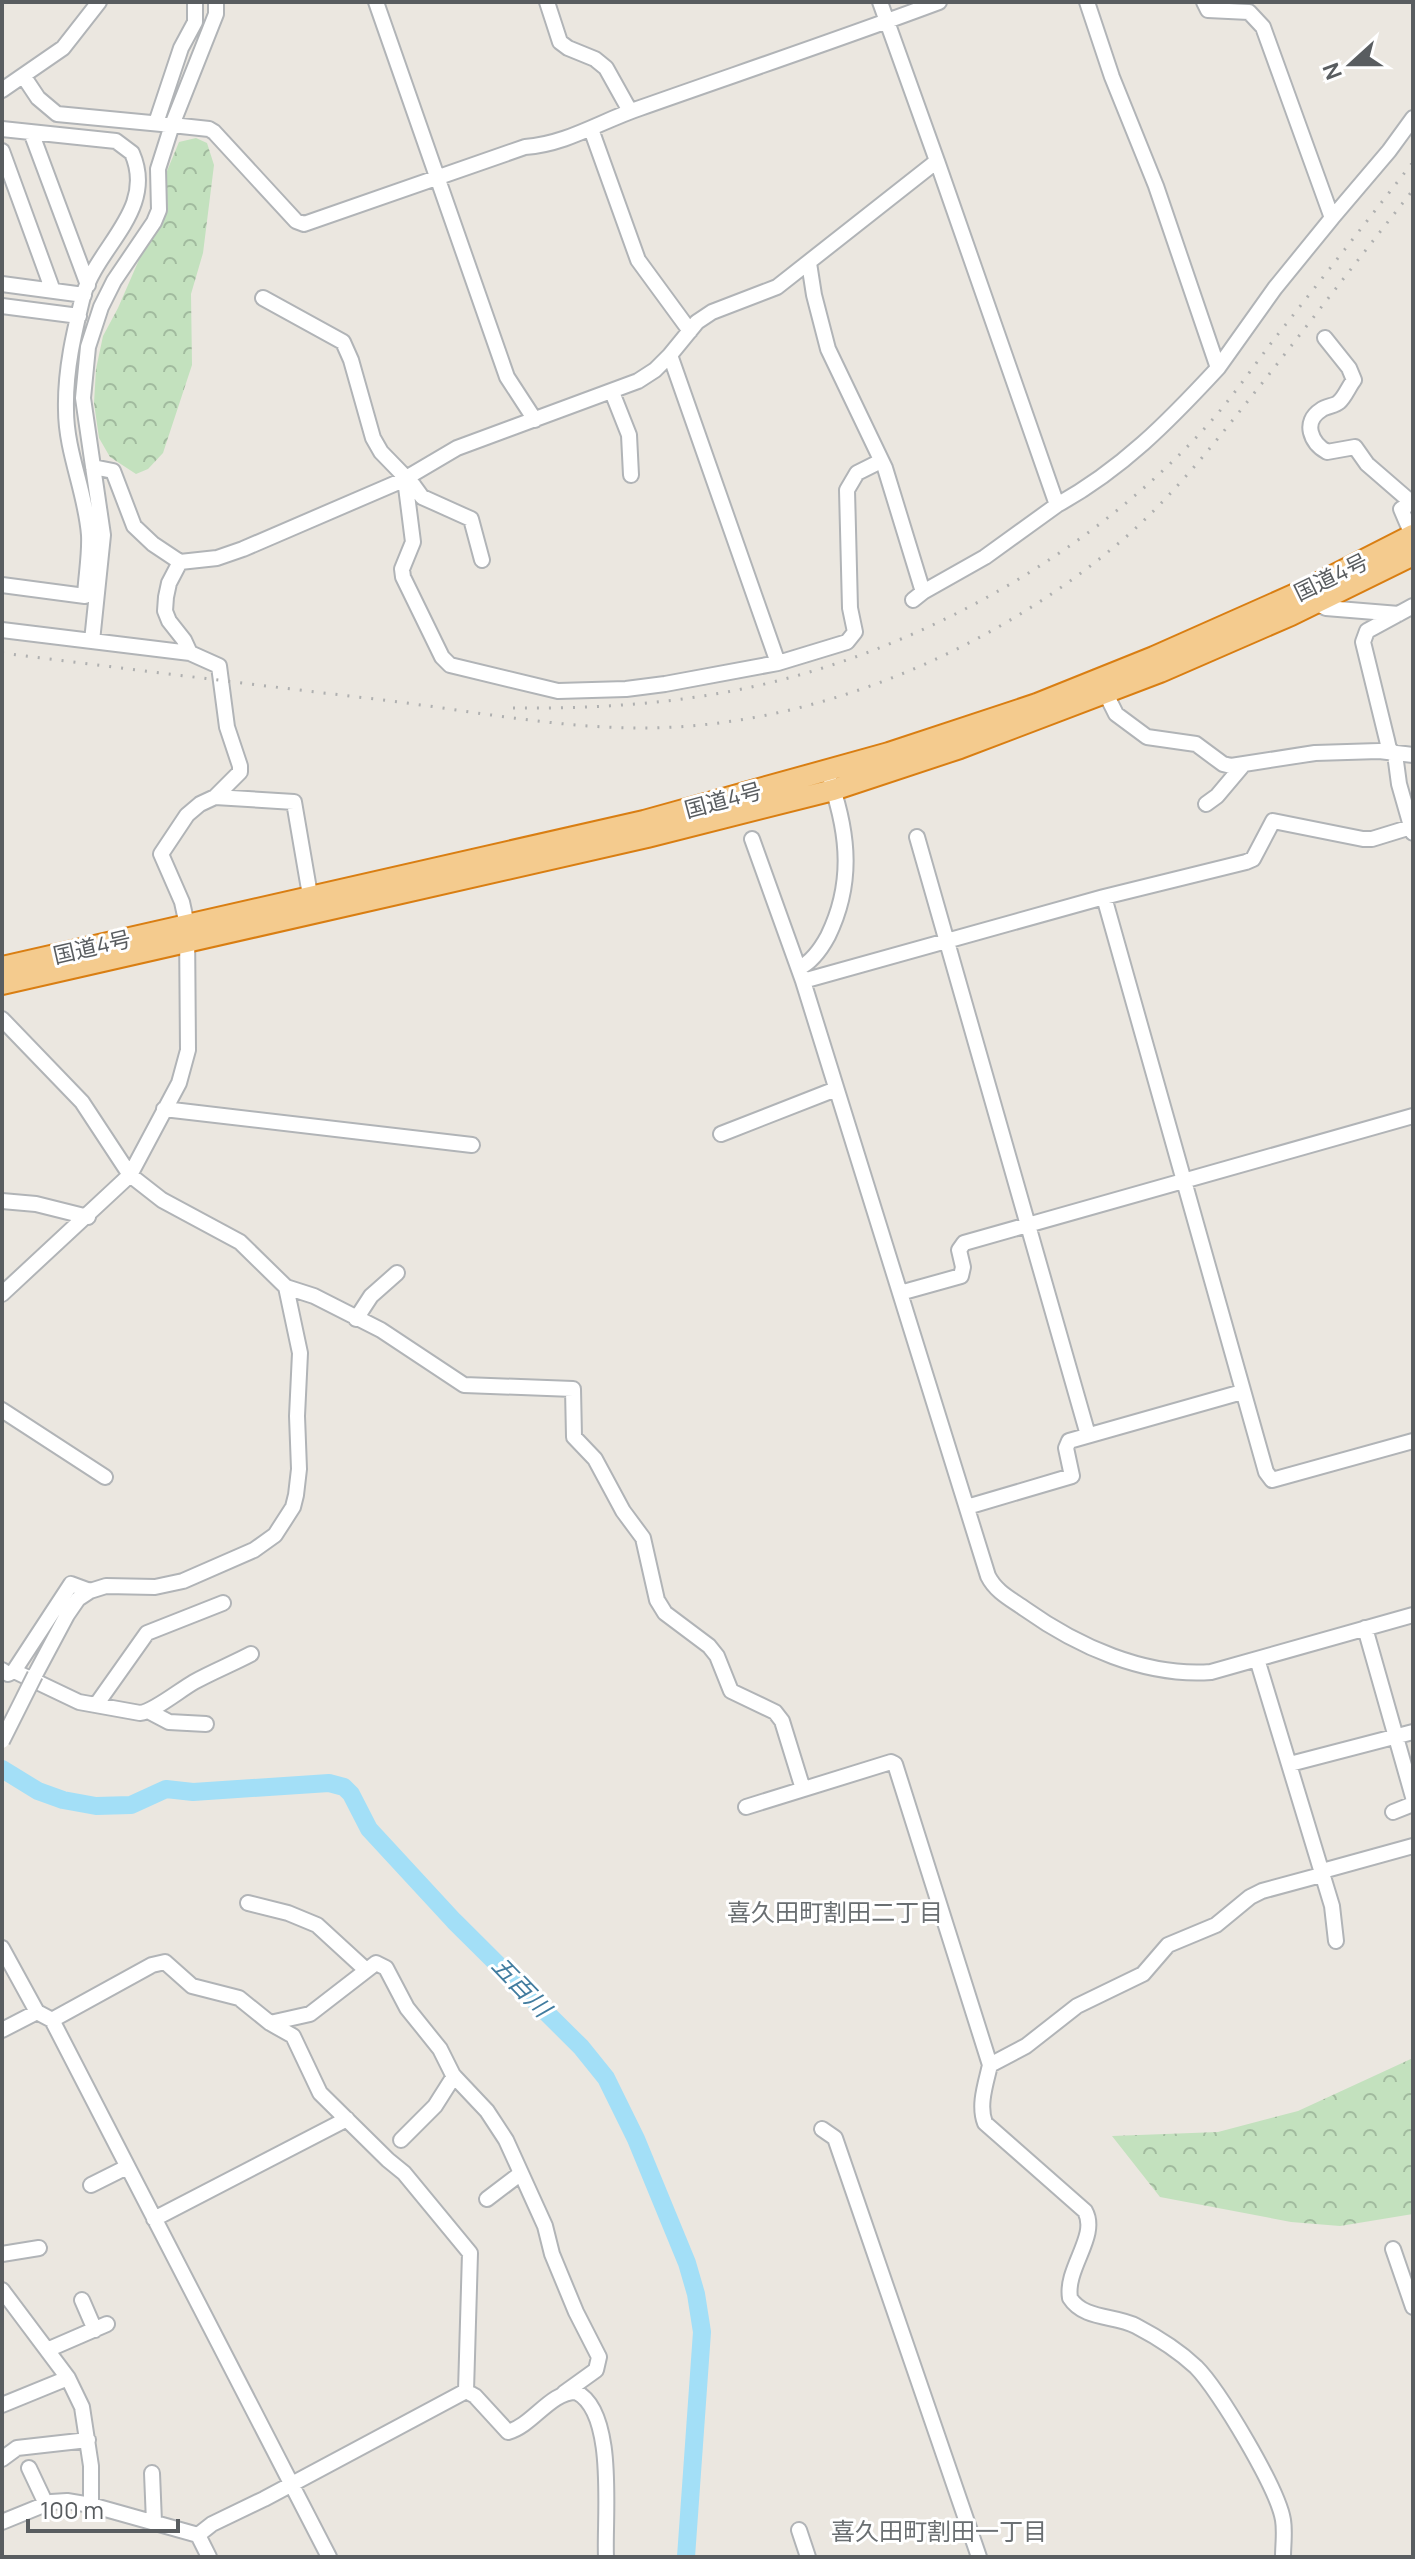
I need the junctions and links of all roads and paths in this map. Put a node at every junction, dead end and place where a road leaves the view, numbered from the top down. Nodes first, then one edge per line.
1 (99, 2) edge
2 (195, 2) edge
3 (216, 2) edge
4 (376, 2) edge
5 (547, 2) edge
6 (880, 2) edge
7 (939, 2) edge
8 (1087, 2) edge
9 (1204, 2) edge
10 (887, 21) junction
11 (24, 77) junction
12 (2, 90) edge
13 (630, 111) junction
14 (1413, 118) edge
15 (156, 123) junction
16 (172, 125) junction
17 (2, 129) edge
18 (591, 129) junction
19 (31, 132) junction
20 (2, 151) edge
21 (937, 161) junction
22 (437, 178) junction
23 (1332, 218) junction
24 (809, 263) junction
25 (2, 284) edge
26 (86, 290) junction
27 (53, 291) junction
28 (263, 298) dead end
29 (2, 306) edge
30 (79, 316) junction
31 (690, 331) junction
32 (1325, 338) dead end
33 (670, 355) junction
34 (1218, 368) junction
35 (612, 392) junction
36 (535, 420) junction
37 (881, 461) junction
38 (93, 467) junction
39 (631, 475) dead end
40 (405, 479) junction
41 (1413, 502) edge
42 (1057, 505) junction
43 (1413, 536) edge
44 (1413, 555) edge
45 (482, 560) dead end
46 (180, 562) junction
47 (2, 585) edge
48 (91, 596) junction
49 (1316, 603) junction
50 (1413, 606) edge
51 (1400, 614) junction
52 (2, 630) edge
53 (92, 641) junction
54 (190, 653) junction
55 (778, 663) junction
56 (1106, 694) junction
57 (1395, 754) junction
58 (1413, 755) edge
59 (1244, 764) junction
60 (830, 781) junction
61 (215, 797) junction
62 (1206, 804) dead end
63 (1412, 830) edge
64 (917, 837) dead end
65 (752, 839) dead end
66 (310, 895) junction
67 (1104, 897) junction
68 (187, 933) junction
69 (947, 940) junction
70 (2, 967) edge
71 (801, 975) junction
72 (2, 984) edge
73 (2, 1019) edge
74 (836, 1089) junction
75 (164, 1109) junction
76 (1413, 1116) edge
77 (721, 1134) dead end
78 (472, 1145) dead end
79 (130, 1175) junction
80 (1183, 1180) junction
81 (2, 1201) edge
82 (88, 1217) junction
83 (1029, 1224) junction
84 (397, 1273) dead end
85 (286, 1287) junction
86 (900, 1293) junction
87 (2, 1294) edge
88 (356, 1319) junction
89 (1242, 1392) junction
90 (2, 1410) edge
91 (1088, 1435) junction
92 (1413, 1441) edge
93 (105, 1477) dead end
94 (967, 1507) junction
95 (90, 1591) junction
96 (223, 1603) dead end
97 (1413, 1615) edge
98 (1365, 1628) junction
99 (251, 1654) dead end
100 (1257, 1659) junction
101 (8, 1671) edge
102 (96, 1705) junction
103 (150, 1712) junction
104 (206, 1724) dead end
105 (1413, 1732) edge
106 (1397, 1736) junction
107 (2, 1741) edge
108 (1290, 1764) junction
109 (803, 1789) junction
110 (1413, 1797) edge
111 (1413, 1804) edge
112 (746, 1807) dead end
113 (1393, 1812) dead end
114 (1413, 1846) edge
115 (1321, 1875) junction
116 (248, 1903) dead end
117 (1336, 1941) dead end
118 (2, 1948) edge
119 (365, 1969) junction
120 (37, 2012) junction
121 (52, 2020) junction
122 (270, 2023) junction
123 (2, 2030) edge
124 (990, 2065) junction
125 (454, 2076) junction
126 (347, 2119) junction
127 (822, 2129) dead end
128 (401, 2140) dead end
129 (127, 2167) junction
130 (520, 2174) junction
131 (91, 2185) dead end
132 (487, 2199) dead end
133 (154, 2219) junction
134 (39, 2248) dead end
135 (1393, 2249) dead end
136 (2, 2254) edge
137 (2, 2287) edge
138 (82, 2300) dead end
139 (1413, 2307) edge
140 (47, 2350) junction
141 (68, 2378) junction
142 (466, 2391) junction
143 (564, 2393) junction
144 (2, 2405) edge
145 (88, 2440) junction
146 (2, 2459) edge
147 (29, 2468) dead end
148 (152, 2473) dead end
149 (292, 2484) junction
150 (46, 2504) junction
151 (91, 2505) junction
152 (2, 2522) edge
153 (154, 2522) junction
154 (799, 2530) dead end
155 (198, 2535) junction
156 (209, 2557) edge
157 (329, 2557) edge
158 (606, 2557) edge
159 (808, 2557) edge
160 (979, 2557) edge
161 (1283, 2557) edge

1 - 11 street
2 - 15 street
3 - 16 street
4 - 22 street
5 - 13 street
6 - 10 street
7 - 10 street
8 - 34 street
9 - 23 street
10 - 13 street
10 - 21 street
11 - 12 street
11 - 15 street
13 - 18 street
14 - 23 street
15 - 16 street
16 - 22 street
16 - 38 street
17 - 19 street
18 - 22 street
18 - 31 street
19 - 26 street
19 - 26 street
20 - 27 street
21 - 24 street
21 - 42 street
22 - 36 street
23 - 34 street
24 - 31 street
24 - 37 street
25 - 27 street
26 - 27 street
26 - 30 street
28 - 40 street
29 - 30 street
30 - 48 street
31 - 33 street
32 - 41 street
33 - 35 street
33 - 55 street
34 - 42 street
35 - 36 street
35 - 39 street
36 - 40 street
37 - 42 street
37 - 55 street
38 - 46 street
38 - 48 street
40 - 45 street
40 - 46 street
40 - 55 street
41 - 43 street
43 - 60 highway, 国道4号
44 - 49 highway, 国道4号
46 - 54 street
47 - 48 street
48 - 53 street
49 - 51 street
49 - 56 highway, 国道4号
50 - 51 street
51 - 57 street
52 - 53 street
53 - 54 street
54 - 61 street
56 - 59 street
56 - 60 highway, 国道4号
57 - 58 street
57 - 59 street
57 - 63 street
59 - 62 street
60 - 66 highway, 国道4号
60 - 68 highway, 国道4号
60 - 71 street
61 - 66 street
61 - 68 street
63 - 67 street
64 - 69 street
65 - 71 street
66 - 68 highway, 国道4号
67 - 69 street
67 - 80 street
68 - 70 highway, 国道4号
68 - 72 highway, 国道4号
68 - 75 street
69 - 71 street
69 - 83 street
71 - 74 street
73 - 79 street
74 - 77 street
74 - 86 street
75 - 78 street
75 - 79 street
76 - 80 street
79 - 82 street
79 - 85 street
80 - 83 street
80 - 89 street
81 - 82 street
82 - 87 street
83 - 86 street
83 - 91 street
84 - 88 street
85 - 88 street
85 - 95 street
86 - 94 street
88 - 109 street
89 - 91 street
89 - 92 street
90 - 93 street
91 - 94 street
94 - 100 street
95 - 101 street
95 - 107 street, bridge
96 - 102 street
97 - 98 street
98 - 100 street
98 - 106 street
99 - 103 street
100 - 108 street
101 - 102 street
102 - 103 street
103 - 104 street
105 - 106 street
106 - 108 street
106 - 110 street
108 - 115 street
109 - 112 street
109 - 124 street
111 - 113 street
114 - 115 street
115 - 117 street
115 - 124 street
116 - 119 street
118 - 120 street
119 - 122 street
119 - 125 street
120 - 121 street
120 - 123 street
121 - 122 street
121 - 129 street
122 - 126 street
124 - 161 street
125 - 128 street
125 - 130 street
126 - 133 street
126 - 142 street
127 - 160 street
129 - 131 street
129 - 133 street
130 - 132 street
130 - 143 street
133 - 149 street
134 - 136 street
135 - 139 street
137 - 140 street
138 - 140 street
140 - 141 street
141 - 144 street
141 - 145 street
142 - 143 street
142 - 149 street
143 - 158 street
145 - 146 street
145 - 151 street
147 - 150 street
148 - 153 street
149 - 155 street
149 - 157 street
150 - 151 street
150 - 152 street
151 - 153 street
153 - 155 street
154 - 159 street
155 - 156 street

